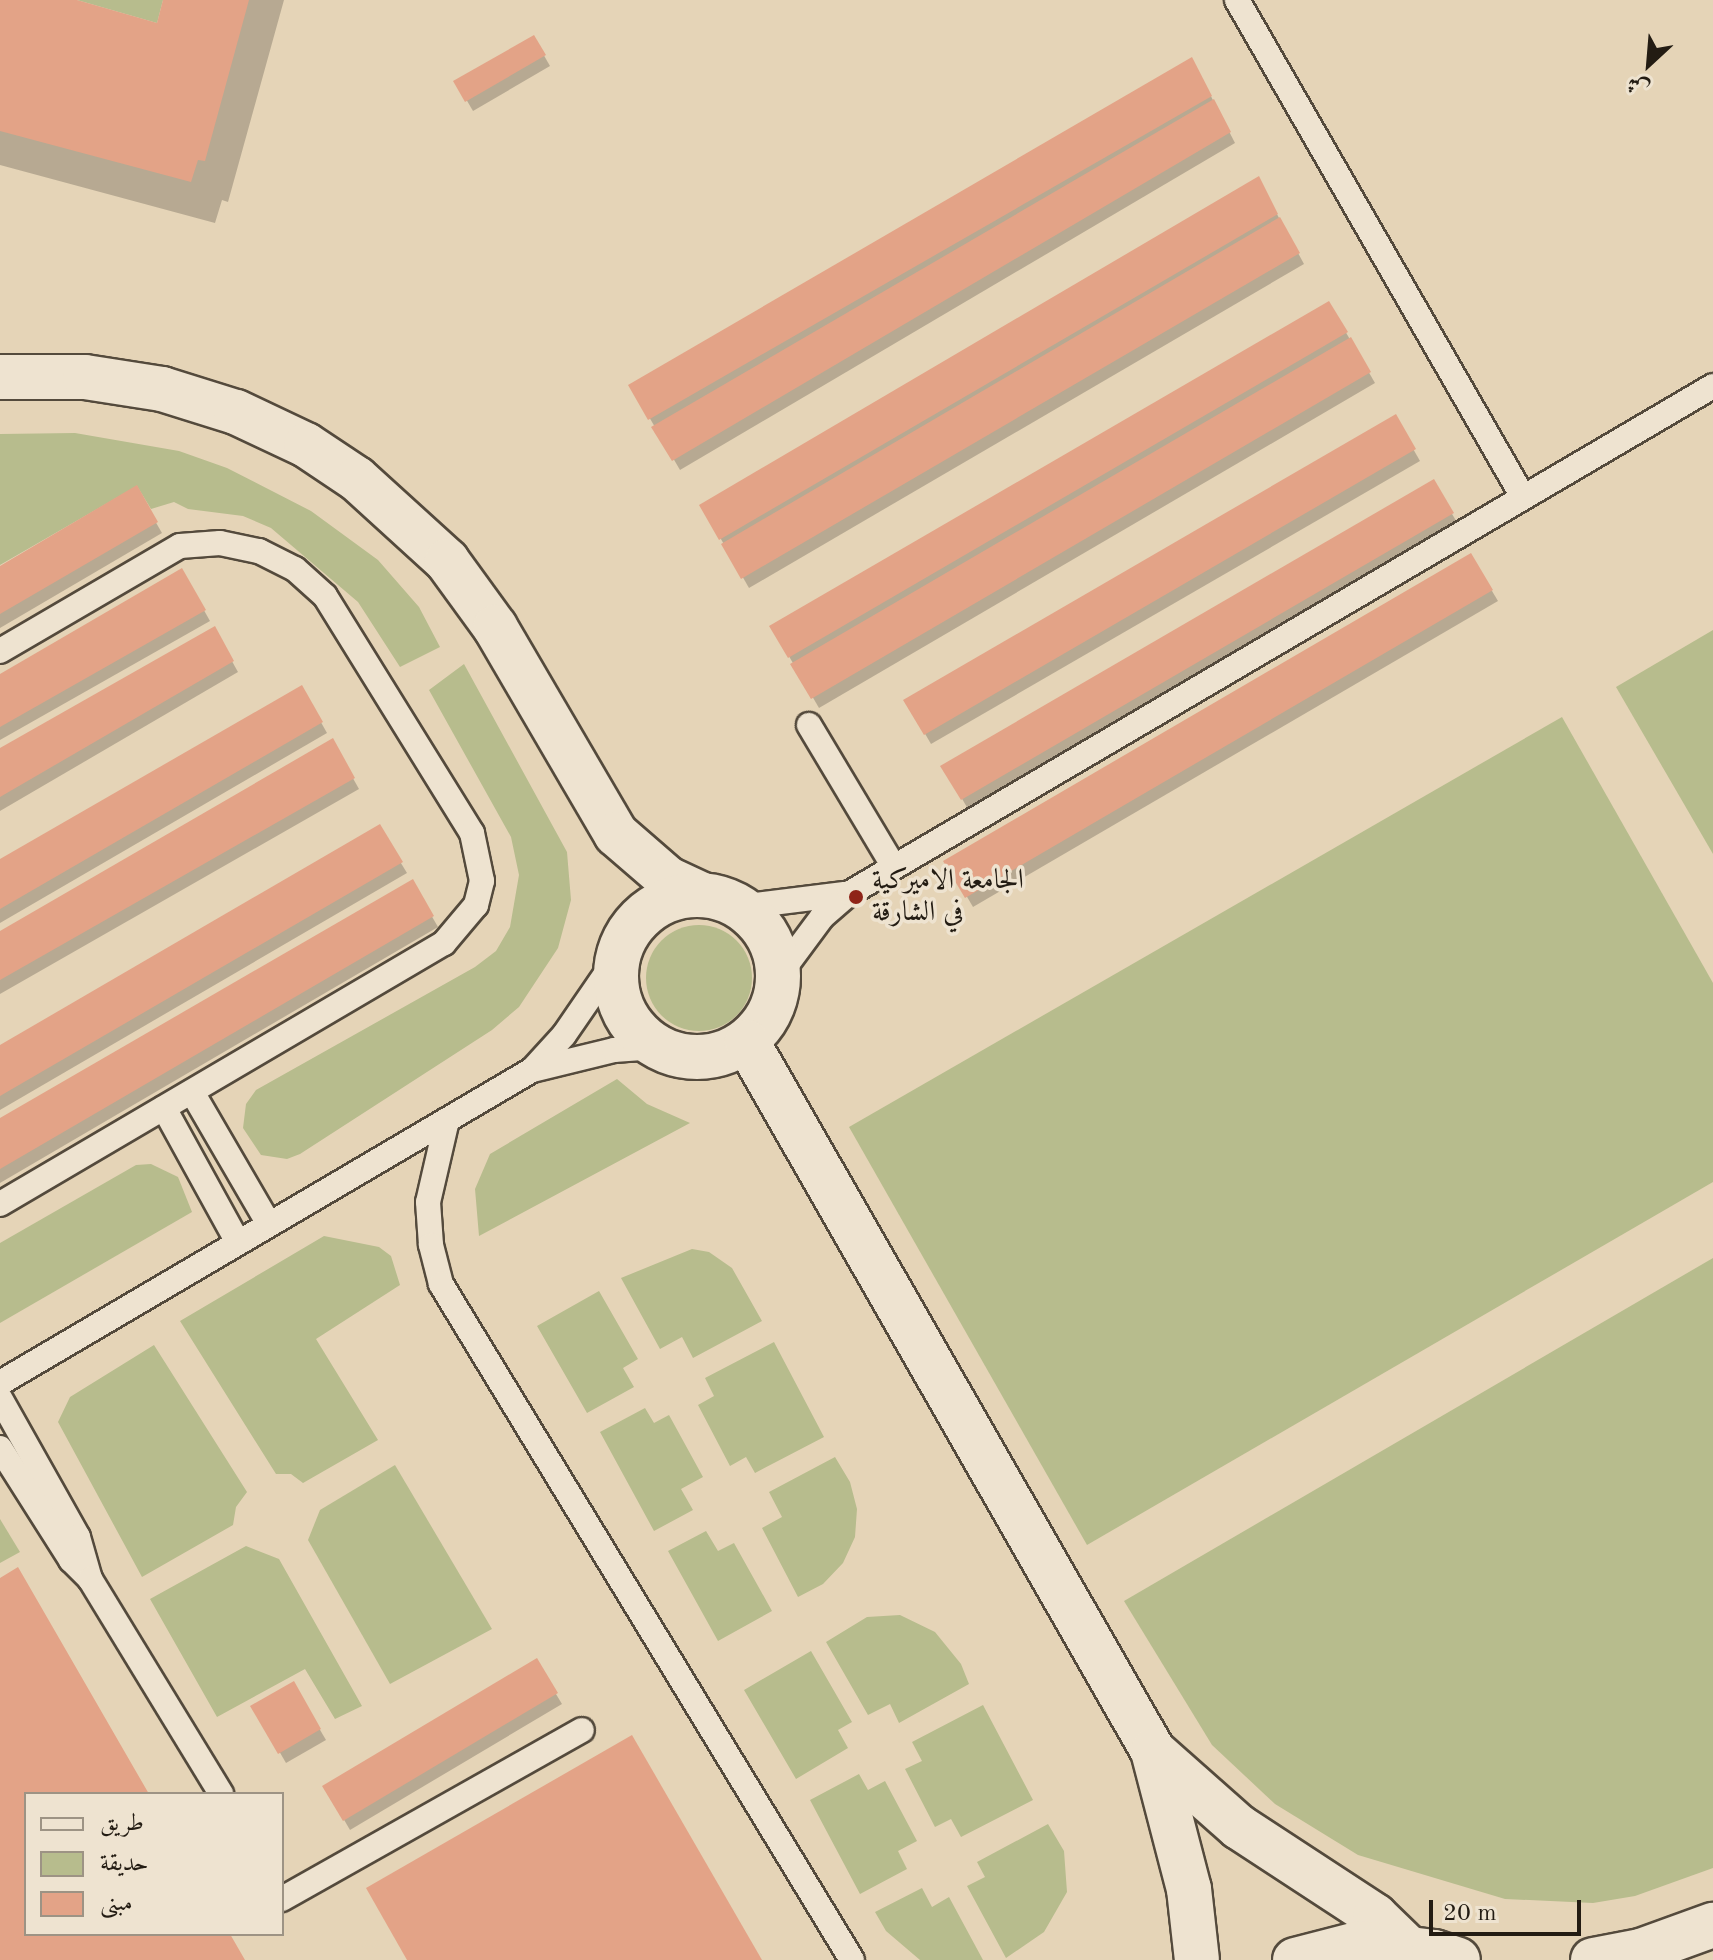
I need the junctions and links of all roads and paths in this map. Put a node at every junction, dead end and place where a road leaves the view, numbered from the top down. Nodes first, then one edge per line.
1 (1237, 0) edge
2 (0, 377) edge
3 (1713, 386) edge
4 (1523, 497) junction
5 (0, 651) edge
6 (809, 725) dead end
7 (616, 834) junction
8 (894, 867) junction
9 (850, 893) junction
10 (720, 900) junction
11 (622, 945) junction
12 (779, 975) junction
13 (747, 1042) junction
14 (656, 1047) junction
15 (532, 1070) junction
16 (192, 1092) junction
17 (164, 1108) junction
18 (447, 1120) junction
19 (0, 1204) edge
20 (267, 1221) junction
21 (236, 1239) junction
22 (0, 1383) edge
23 (0, 1398) edge
24 (0, 1448) edge
25 (90, 1579) junction
26 (582, 1730) dead end
27 (1153, 1751) junction
28 (220, 1792) edge
29 (284, 1896) edge
30 (1713, 1925) edge
31 (1407, 1947) junction
32 (852, 1960) edge
33 (1197, 1960) edge
34 (1295, 1960) edge
35 (1458, 1960) edge
36 (1593, 1960) edge

1 - 4 lane
2 - 7 street
3 - 4 lane
4 - 8 lane
5 - 16 lane
6 - 8 lane
7 - 10 street
7 - 11 street
8 - 9 lane
9 - 10 lane
9 - 12 lane
10 - 11 street
10 - 12 street
11 - 14 street
11 - 15 lane
12 - 13 street
13 - 14 street
13 - 27 street
14 - 15 lane
15 - 18 lane
16 - 17 lane
16 - 20 lane
17 - 19 lane
17 - 21 lane
18 - 20 lane
18 - 32 lane
20 - 21 lane
21 - 22 lane
23 - 25 lane
24 - 25 lane
25 - 28 lane
26 - 29 lane
27 - 31 street
27 - 33 street
30 - 36 street
31 - 34 street
31 - 35 street

